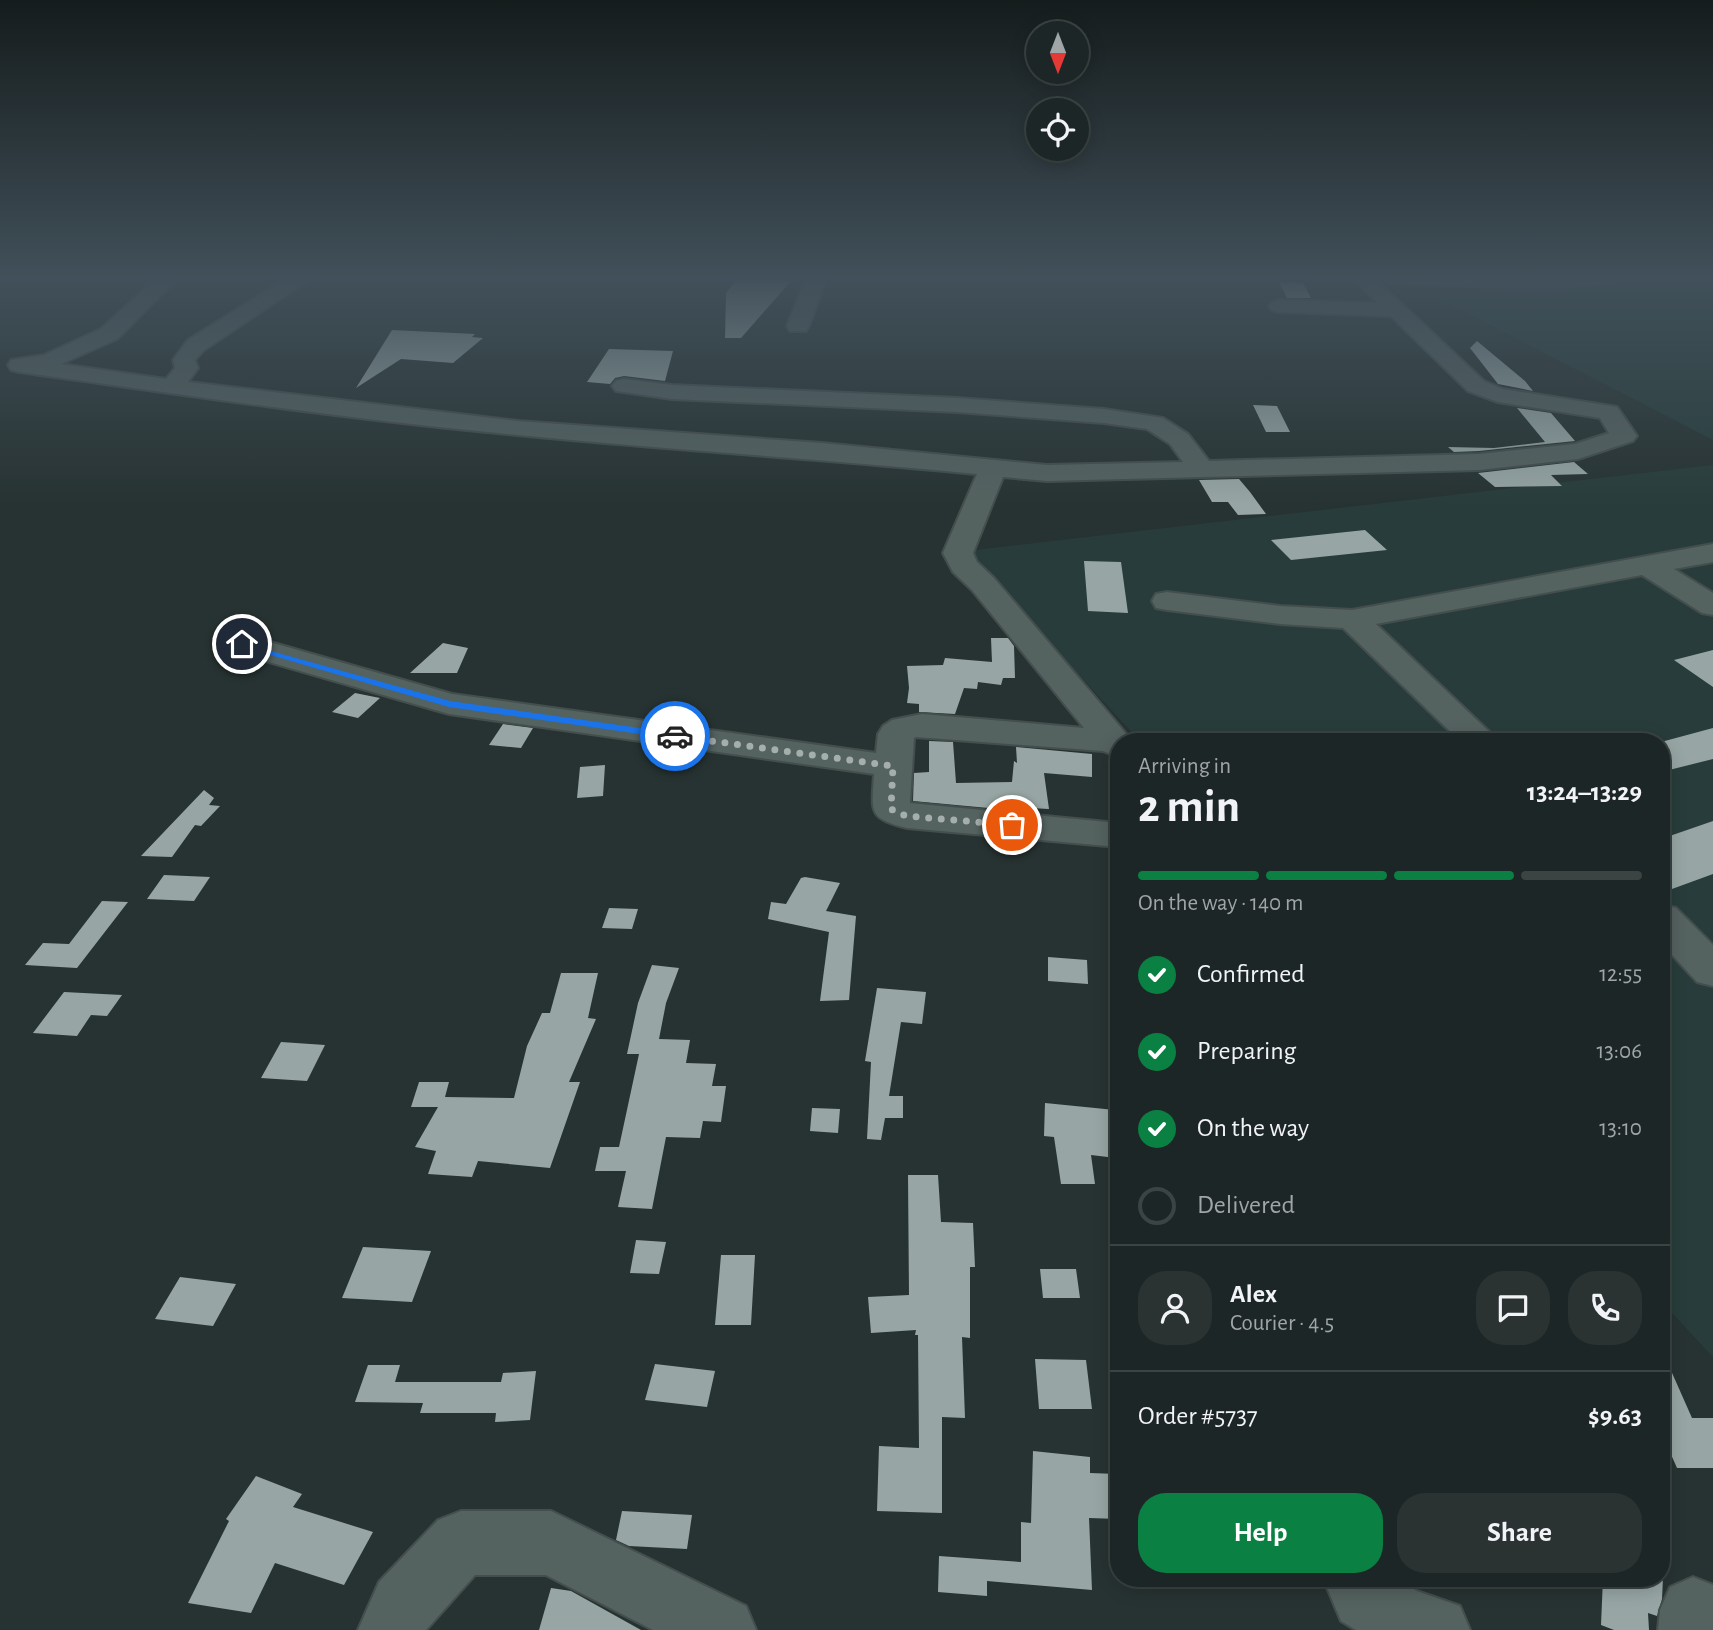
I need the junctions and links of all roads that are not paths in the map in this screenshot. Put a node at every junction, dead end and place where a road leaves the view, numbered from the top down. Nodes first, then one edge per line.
1 (65, 353) edge
2 (190, 353) edge
3 (1440, 353) edge
4 (9, 365) edge
5 (173, 386) junction
6 (624, 386) dead end
7 (993, 468) junction
8 (1202, 469) junction
9 (1713, 553) edge
10 (1647, 565) junction
11 (1167, 601) dead end
12 (1713, 606) edge
13 (1352, 619) junction
14 (242, 644) dead end
15 (1472, 733) edge
16 (1110, 736) edge
17 (1110, 742) edge
18 (893, 766) junction
19 (1110, 834) edge
20 (1670, 927) edge
21 (1713, 971) edge
22 (1359, 1587) edge
23 (392, 1630) edge
24 (722, 1630) edge
25 (1436, 1630) edge

1 - 4 street
2 - 5 street
3 - 8 street
4 - 5 street
5 - 7 street
6 - 8 street
7 - 8 street
7 - 16 street
9 - 10 street
10 - 12 street
10 - 13 street
11 - 13 street
13 - 15 street
14 - 18 street
17 - 18 street
18 - 19 street
20 - 21 street
22 - 25 street
23 - 24 street

